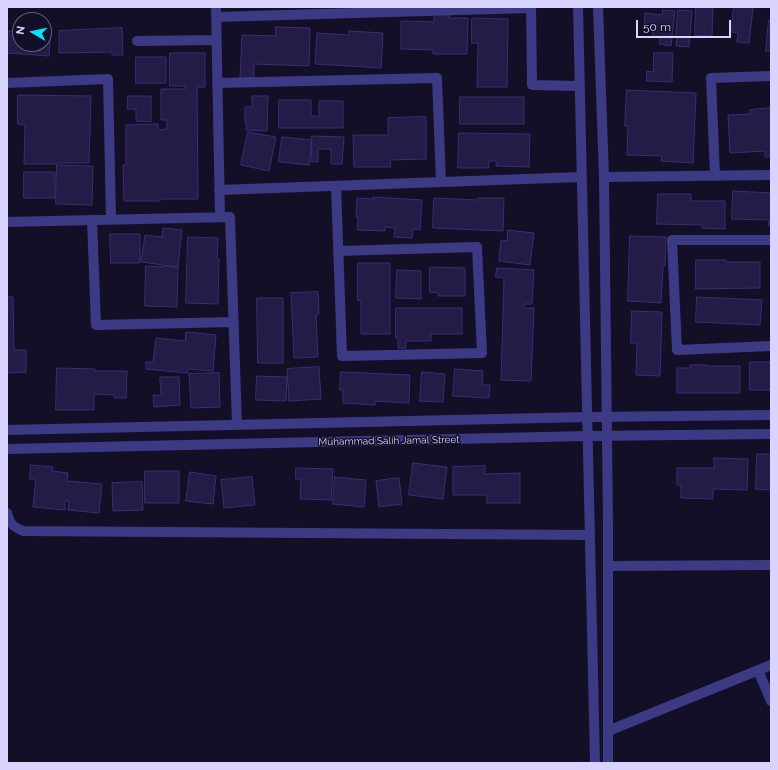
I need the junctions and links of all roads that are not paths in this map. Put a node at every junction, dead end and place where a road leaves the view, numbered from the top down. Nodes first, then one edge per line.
1 (531, 7) edge
2 (578, 7) edge
3 (598, 7) edge
4 (273, 11) edge
5 (216, 12) edge
6 (216, 40) junction
7 (138, 42) dead end
8 (771, 76) edge
9 (7, 83) edge
10 (217, 83) junction
11 (580, 86) junction
12 (771, 175) edge
13 (715, 176) junction
14 (582, 177) junction
15 (604, 177) junction
16 (441, 182) junction
17 (336, 186) junction
18 (219, 190) junction
19 (220, 217) junction
20 (111, 219) junction
21 (92, 220) junction
22 (7, 222) edge
23 (771, 240) edge
24 (338, 251) junction
25 (234, 322) junction
26 (771, 346) edge
27 (771, 415) edge
28 (587, 417) junction
29 (607, 417) junction
30 (237, 425) junction
31 (7, 430) edge
32 (771, 434) edge
33 (587, 436) junction
34 (607, 436) junction
35 (7, 449) edge
36 (7, 513) edge
37 (590, 535) junction
38 (771, 565) edge
39 (608, 566) junction
40 (771, 665) edge
41 (758, 670) junction
42 (771, 701) edge
43 (608, 732) junction
44 (595, 763) edge
45 (608, 763) edge

1 - 4 street
1 - 11 street
2 - 11 street
3 - 15 street
4 - 5 street
5 - 6 street
6 - 7 street
6 - 10 street
8 - 13 street
9 - 20 street
10 - 16 street
10 - 18 street
11 - 14 street
12 - 13 street
13 - 15 street
14 - 16 street
14 - 28 street
15 - 29 street
16 - 17 street
17 - 18 street
17 - 24 street
18 - 19 street
19 - 20 street
19 - 25 street
20 - 21 street
21 - 22 street
21 - 25 street
23 - 26 street
24 - 24 street
25 - 30 street
27 - 29 street, Muhammad Salih Jamal Street
28 - 29 street, Muhammad Salih Jamal Street
28 - 30 street, Muhammad Salih Jamal Street
28 - 33 street
29 - 34 street
30 - 31 street, Muhammad Salih Jamal Street
32 - 34 street, Muhammad Salih Jamal Street
33 - 34 street, Muhammad Salih Jamal Street
33 - 35 street, Muhammad Salih Jamal Street
33 - 37 street
34 - 39 street
36 - 37 street
37 - 44 street
38 - 39 street
39 - 43 street
40 - 41 street
41 - 42 street
41 - 43 street
43 - 45 street

